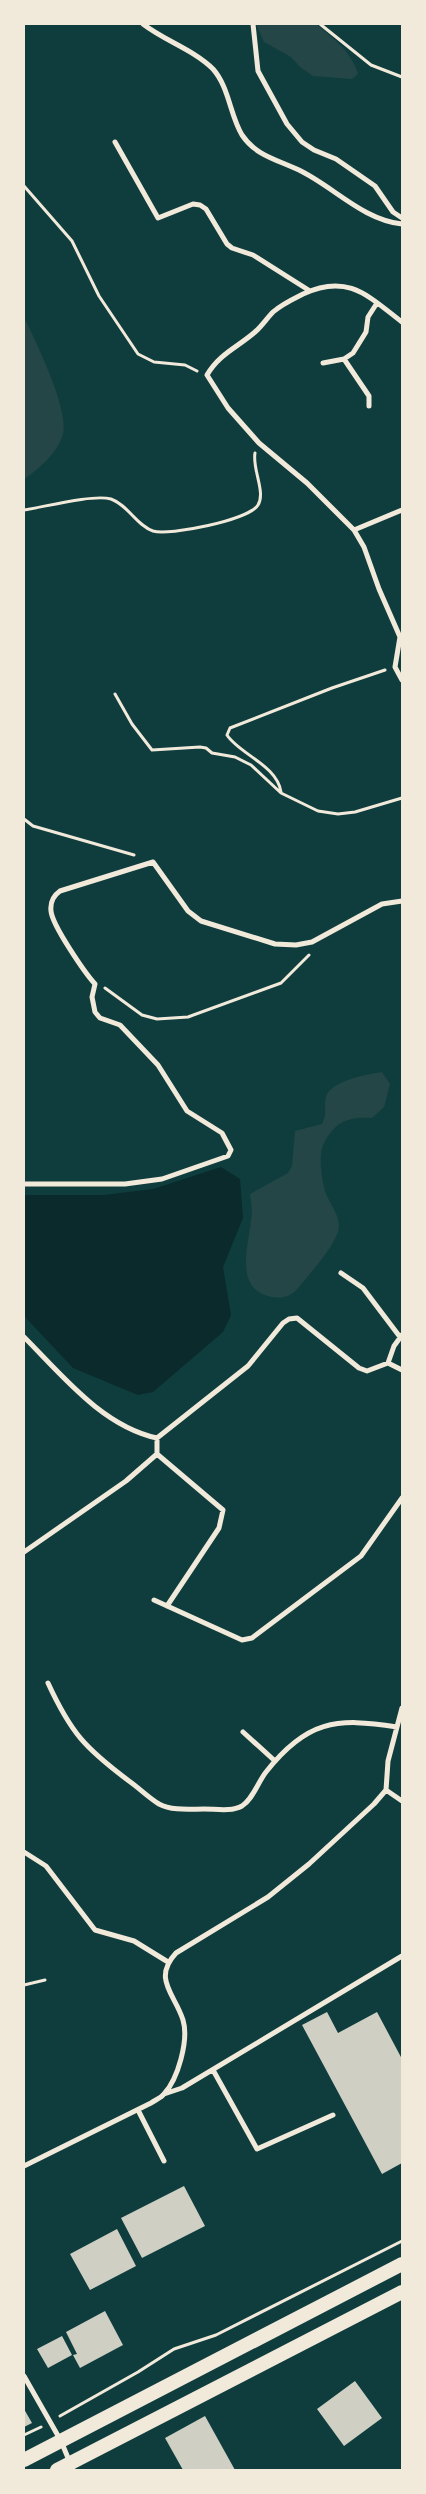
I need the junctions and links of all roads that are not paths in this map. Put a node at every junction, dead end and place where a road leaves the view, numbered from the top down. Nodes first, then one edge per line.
1 (143, 24) edge
2 (253, 24) edge
3 (115, 142) dead end
4 (402, 218) edge
5 (402, 224) edge
6 (310, 291) junction
7 (377, 303) junction
8 (402, 322) edge
9 (344, 359) junction
10 (323, 363) dead end
11 (369, 406) dead end
12 (402, 510) edge
13 (354, 530) junction
14 (402, 680) edge
15 (402, 902) edge
16 (24, 1184) edge
17 (341, 1273) dead end
18 (401, 1336) edge
19 (24, 1337) edge
20 (388, 1363) junction
21 (402, 1370) edge
22 (157, 1438) junction
23 (157, 1454) junction
24 (402, 1498) edge
25 (24, 1552) edge
26 (154, 1600) dead end
27 (167, 1606) junction
28 (48, 1683) dead end
29 (402, 1708) edge
30 (397, 1727) junction
31 (243, 1732) dead end
32 (275, 1762) junction
33 (386, 1790) junction
34 (402, 1801) edge
35 (24, 1852) edge
36 (402, 1956) edge
37 (168, 1962) junction
38 (213, 2070) junction
39 (164, 2094) junction
40 (138, 2110) junction
41 (333, 2115) dead end
42 (164, 2161) dead end
43 (24, 2166) edge
44 (402, 2264) edge
45 (402, 2292) edge
46 (24, 2376) edge
47 (61, 2441) junction
48 (24, 2460) edge
49 (71, 2467) edge
50 (57, 2470) edge

1 - 5 street
2 - 4 street
3 - 6 street
6 - 7 street
6 - 13 street
7 - 8 street
7 - 9 street
9 - 10 street
9 - 11 street
12 - 13 street
13 - 14 street
15 - 16 street
17 - 18 street
18 - 20 street
19 - 22 street
20 - 21 street
20 - 22 street
22 - 23 street
23 - 25 street
23 - 27 street
24 - 27 street
26 - 27 street
28 - 32 street
29 - 30 street
30 - 32 street
30 - 33 street
31 - 32 street
33 - 34 street
33 - 37 street
35 - 37 street
36 - 38 street
37 - 39 street
38 - 39 street
38 - 41 street
39 - 40 street
40 - 42 street
40 - 43 street
44 - 47 highway
45 - 49 highway
46 - 47 street
47 - 48 highway
47 - 49 street
49 - 50 highway

